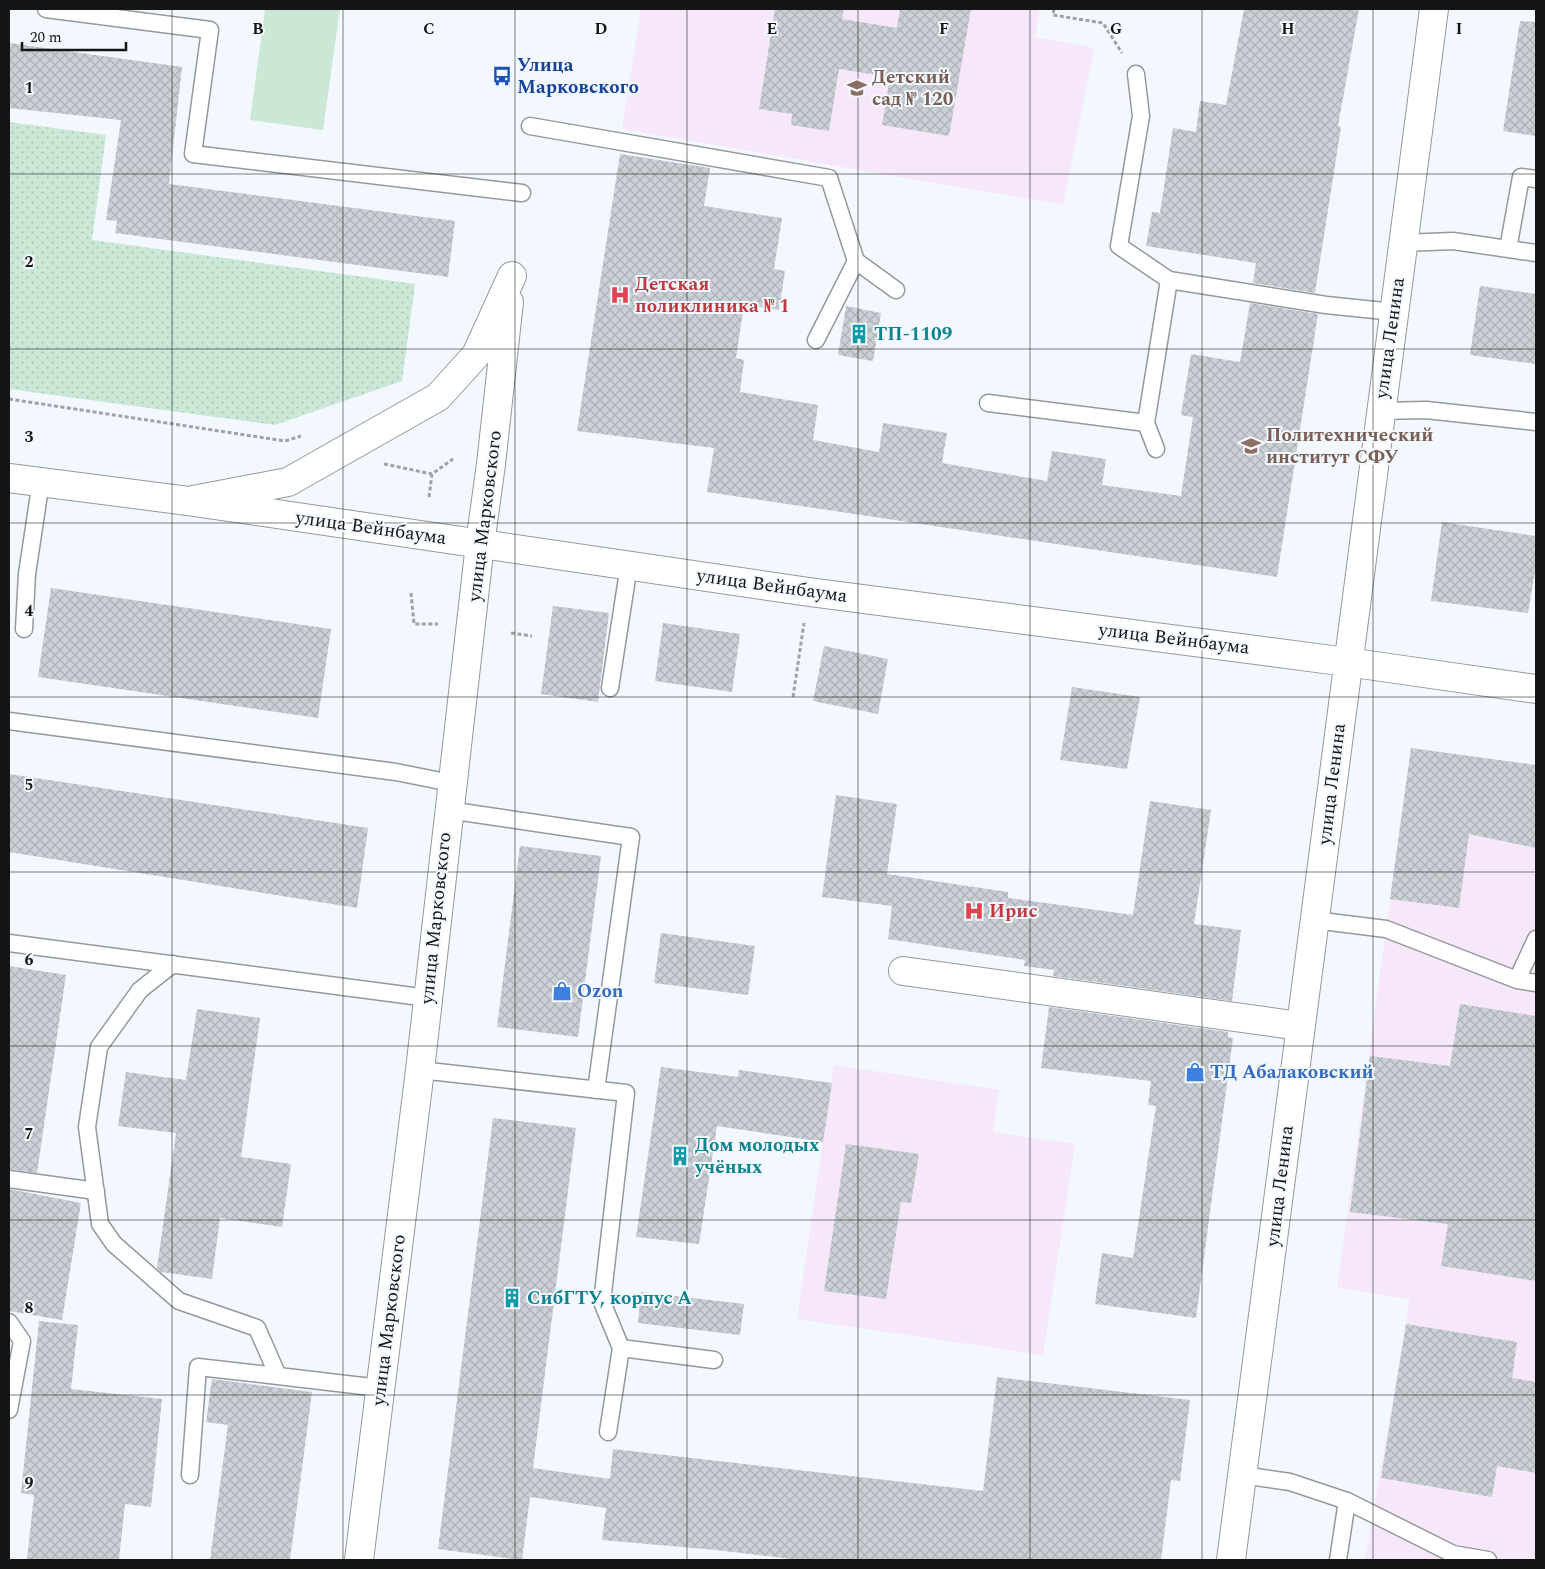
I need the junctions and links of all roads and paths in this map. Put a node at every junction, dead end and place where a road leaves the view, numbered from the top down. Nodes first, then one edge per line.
1 (46, 9) edge
2 (1054, 9) edge
3 (1434, 9) edge
4 (1136, 74) joint
5 (530, 126) dead end
6 (1536, 179) edge
7 (522, 193) dead end
8 (1403, 243) junction
9 (1508, 248) junction
10 (1536, 253) edge
11 (856, 261) junction
12 (1169, 280) junction
13 (896, 290) dead end
14 (1394, 312) junction
15 (816, 340) dead end
16 (9, 398) edge
17 (988, 403) dead end
18 (1380, 411) junction
19 (1536, 422) edge
20 (1146, 423) junction
21 (303, 435) dead end
22 (1156, 449) dead end
23 (380, 458) dead end
24 (453, 459) dead end
25 (432, 474) junction
26 (9, 478) edge
27 (41, 481) junction
28 (429, 497) dead end
29 (188, 501) junction
30 (480, 544) junction
31 (629, 565) junction
32 (809, 592) junction
33 (411, 593) dead end
34 (444, 624) dead end
35 (24, 629) dead end
36 (512, 633) dead end
37 (532, 636) dead end
38 (1347, 662) junction
39 (610, 688) dead end
40 (1536, 689) edge
41 (793, 697) dead end
42 (9, 721) edge
43 (451, 783) junction
44 (448, 810) junction
45 (1314, 920) junction
46 (1536, 939) edge
47 (9, 944) edge
48 (173, 964) junction
49 (903, 971) dead end
50 (1517, 980) junction
51 (1536, 982) edge
52 (428, 998) junction
53 (1300, 1026) junction
54 (420, 1070) junction
55 (596, 1090) junction
56 (9, 1178) edge
57 (96, 1191) junction
58 (9, 1322) edge
59 (621, 1348) junction
60 (714, 1360) dead end
61 (278, 1376) junction
62 (380, 1388) junction
63 (9, 1410) edge
64 (608, 1432) dead end
65 (1242, 1474) junction
66 (190, 1475) dead end
67 (1347, 1501) junction
68 (359, 1560) edge
69 (1231, 1560) edge
70 (1338, 1560) edge
71 (1488, 1560) edge

1 - 7 lane
2 - 4 path
3 - 8 main road, улица Ленина
4 - 12 lane
5 - 11 lane
6 - 9 lane
8 - 9 lane
8 - 14 main road, улица Ленина
9 - 10 lane
11 - 13 lane
11 - 15 lane
12 - 14 lane
12 - 20 lane
14 - 18 main road, улица Ленина
16 - 21 path
17 - 20 lane
18 - 19 lane
18 - 38 main road, улица Ленина
20 - 22 lane
23 - 25 path
24 - 25 path
25 - 28 path
26 - 27 main road, улица Вейнбаума
27 - 29 main road, улица Вейнбаума
27 - 35 lane
29 - 30 main road, улица Вейнбаума
29 - 30 main road, улица Марковского
30 - 31 main road, улица Вейнбаума
30 - 43 main road, улица Марковского
31 - 32 main road, улица Вейнбаума
31 - 39 lane
32 - 38 main road, улица Вейнбаума
32 - 41 path
33 - 34 path
36 - 37 path
38 - 40 main road, улица Вейнбаума
38 - 45 main road, улица Ленина
42 - 43 lane
43 - 44 main road, улица Марковского
44 - 52 main road, улица Марковского
44 - 55 lane
45 - 50 lane
45 - 53 main road, улица Ленина
46 - 50 lane
47 - 48 lane
48 - 52 lane
48 - 57 lane
49 - 53 main road
50 - 51 lane
52 - 54 main road, улица Марковского
53 - 65 main road, улица Ленина
54 - 55 lane
54 - 62 main road, улица Марковского
55 - 59 lane
56 - 57 lane
57 - 61 lane
58 - 63 lane
59 - 60 lane
59 - 64 lane
61 - 62 lane
61 - 66 lane
62 - 68 main road, улица Марковского
65 - 67 lane
65 - 69 main road, улица Ленина
67 - 70 lane
67 - 71 lane

